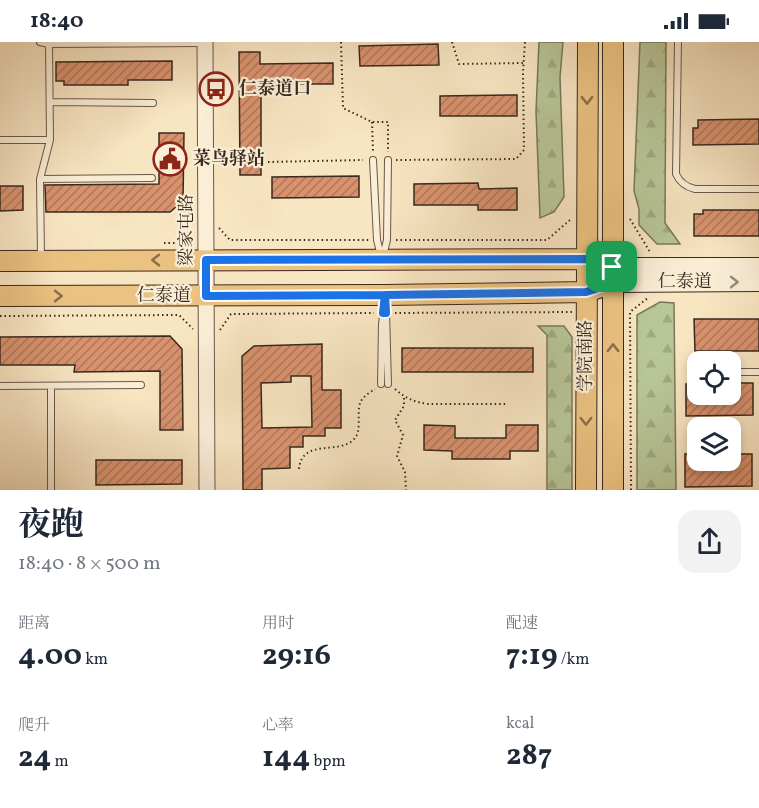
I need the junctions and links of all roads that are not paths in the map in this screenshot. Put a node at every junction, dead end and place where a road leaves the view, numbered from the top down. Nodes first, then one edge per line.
1 (40, 42) edge
2 (205, 42) edge
3 (588, 42) edge
4 (613, 42) edge
5 (678, 42) edge
6 (49, 43) edge
7 (50, 102) junction
8 (153, 103) dead end
9 (0, 140) edge
10 (50, 140) junction
11 (373, 160) road end
12 (388, 160) road end
13 (152, 178) dead end
14 (40, 179) junction
15 (759, 189) edge
16 (382, 259) junction
17 (588, 259) junction
18 (206, 260) junction
19 (0, 261) edge
20 (41, 261) junction
21 (759, 267) edge
22 (613, 275) junction
23 (759, 282) edge
24 (586, 292) junction
25 (0, 296) edge
26 (206, 296) junction
27 (385, 307) junction
28 (741, 372) edge
29 (759, 372) edge
30 (385, 384) road end
31 (141, 385) dead end
32 (0, 386) edge
33 (51, 386) junction
34 (51, 490) edge
35 (207, 490) edge
36 (586, 490) edge
37 (613, 490) edge

1 - 6 lane
2 - 6 lane
2 - 18 street, 梁家屯路
3 -> 17 main road, 学院南路
4 - 22 main road, 学院南路
5 - 15 lane
6 - 7 lane
7 - 8 lane
7 - 10 lane
9 - 10 lane
10 - 14 lane
11 - 16 lane
12 - 16 lane
13 - 14 lane
14 - 20 lane
16 - 17 main road, 仁泰道
16 - 18 main road, 仁泰道
17 - 22 main road, 仁泰道
17 - 24 main road, 学院南路
18 -> 20 main road, 仁泰道
18 - 26 street, 梁家屯路
19 - 20 main road, 仁泰道
21 - 22 main road, 仁泰道
22 -> 23 main road, 仁泰道
22 - 24 main road, 仁泰道
37 -> 22 main road, 学院南路
24 - 27 main road, 仁泰道
24 -> 36 main road, 学院南路
25 -> 26 main road, 仁泰道
26 - 27 main road, 仁泰道
26 - 35 street, 梁家屯路
27 - 30 lane
28 - 29 lane
31 - 33 lane
32 - 33 lane
33 - 34 lane

